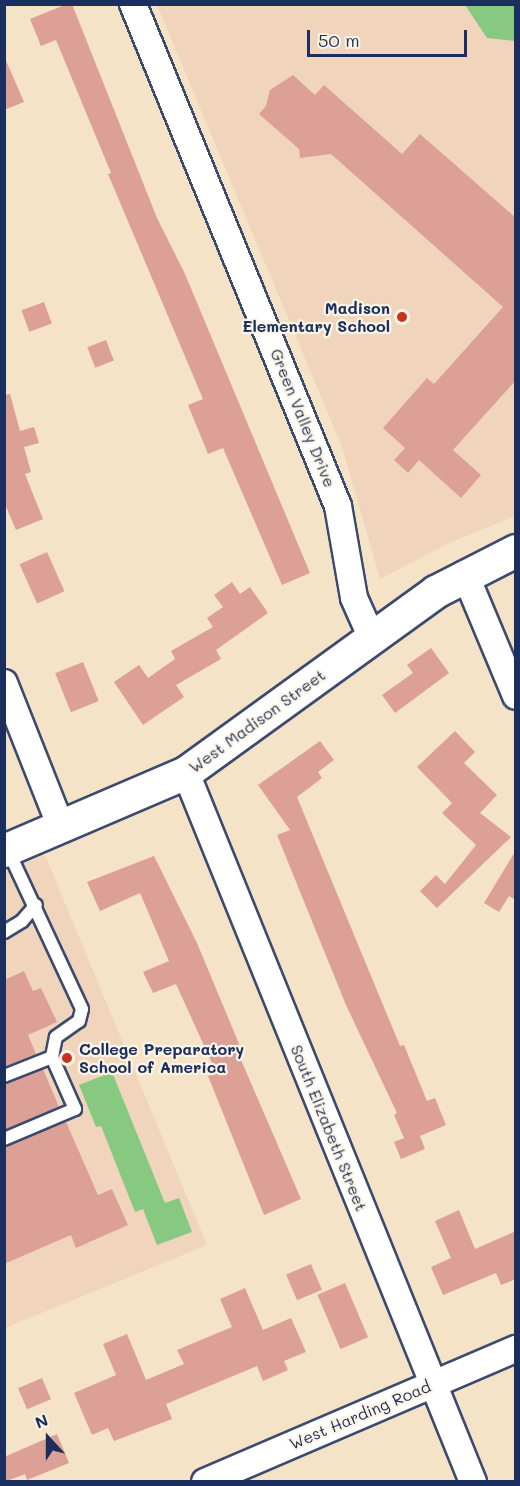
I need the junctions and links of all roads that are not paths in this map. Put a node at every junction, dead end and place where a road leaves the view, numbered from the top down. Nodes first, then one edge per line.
1 (133, 4) edge
2 (516, 551) edge
3 (465, 574) junction
4 (371, 636) junction
5 (4, 683) edge
6 (516, 696) edge
7 (186, 773) junction
8 (61, 827) junction
9 (6, 850) edge
10 (36, 905) junction
11 (4, 932) edge
12 (52, 1057) junction
13 (4, 1076) edge
14 (4, 1139) edge
15 (516, 1349) edge
16 (433, 1384) junction
17 (205, 1482) edge
18 (473, 1482) edge

1 - 4 street, Green Valley Drive
2 - 3 street
3 - 4 street, West Madison Street
3 - 6 street
4 - 7 street, West Madison Street
5 - 8 street
7 - 8 street, West Madison Street
7 - 16 street, South Elizabeth Street
8 - 9 street, West Madison Street
9 - 10 lane
10 - 11 lane
10 - 12 lane
12 - 13 lane
12 - 14 lane
15 - 16 street, West Harding Road
16 - 17 street, West Harding Road
16 - 18 street, South Elizabeth Street

